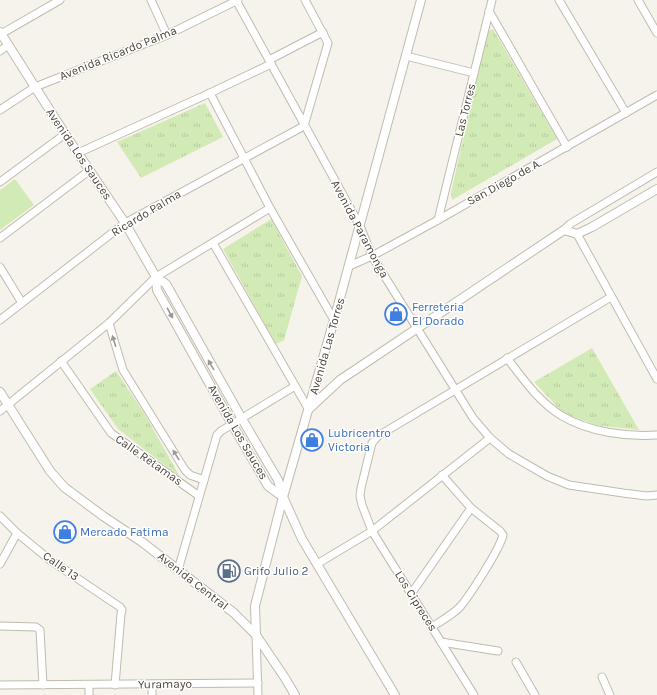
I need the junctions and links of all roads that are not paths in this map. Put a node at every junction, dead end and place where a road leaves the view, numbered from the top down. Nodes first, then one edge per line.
1 (60, 0) edge
2 (151, 0) edge
3 (237, 0) edge
4 (305, 0) edge
5 (421, 0) edge
6 (492, 0) edge
7 (559, 0) edge
8 (638, 0) edge
9 (489, 11) junction
10 (322, 32) junction
11 (0, 33) edge
12 (657, 33) edge
13 (167, 35) junction
14 (8, 45) junction
15 (0, 51) edge
16 (406, 56) junction
17 (270, 62) junction
18 (474, 73) junction
19 (35, 87) junction
20 (210, 93) junction
21 (657, 95) edge
22 (0, 110) edge
23 (626, 113) junction
24 (304, 126) junction
25 (65, 134) junction
26 (567, 147) junction
27 (78, 153) junction
28 (244, 158) junction
29 (90, 170) junction
30 (657, 172) edge
31 (0, 182) edge
32 (657, 189) edge
33 (270, 208) junction
34 (438, 220) junction
35 (125, 223) junction
36 (360, 226) junction
37 (564, 230) junction
38 (576, 234) junction
39 (0, 238) edge
40 (213, 243) junction
41 (372, 256) junction
42 (349, 266) junction
43 (0, 267) edge
44 (156, 278) junction
45 (611, 297) junction
46 (22, 303) junction
47 (0, 320) edge
48 (334, 320) junction
49 (109, 323) junction
50 (417, 329) junction
51 (507, 358) junction
52 (62, 361) junction
53 (657, 379) edge
54 (295, 386) junction
55 (454, 390) junction
56 (0, 392) edge
57 (8, 405) junction
58 (309, 410) junction
59 (0, 411) edge
60 (242, 419) junction
61 (232, 424) junction
62 (657, 435) edge
63 (490, 438) junction
64 (442, 475) junction
65 (204, 480) junction
66 (657, 495) edge
67 (200, 496) junction
68 (283, 497) junction
69 (471, 508) junction
70 (0, 516) edge
71 (372, 531) junction
72 (17, 533) junction
73 (0, 564) edge
74 (317, 564) junction
75 (178, 570) junction
76 (411, 594) junction
77 (0, 626) edge
78 (432, 627) junction
79 (256, 635) junction
80 (441, 642) junction
81 (498, 650) dead end
82 (516, 662) dead end
83 (602, 677) dead end
84 (258, 683) junction
85 (152, 684) junction
86 (0, 685) edge
87 (43, 685) junction
88 (89, 685) junction
89 (115, 685) junction
90 (89, 695) edge
91 (152, 695) edge
92 (258, 695) edge
93 (295, 695) edge
94 (395, 695) edge
95 (474, 695) edge
96 (535, 695) edge
97 (610, 695) edge

1 - 11 street
2 - 13 street
3 - 13 street, Avenida Ricardo Palma
3 - 17 street, Avenida Paramonga
4 - 10 street
5 - 16 street, Avenida Las Torres
6 - 9 street, Las Torres
7 - 23 street
8 - 12 street
9 - 18 street, Las Torres
9 - 26 street
10 - 17 street
10 - 24 street
11 - 14 street, Avenida Los Sauces
13 - 19 street, Avenida Ricardo Palma
14 - 15 street
14 - 19 street, Avenida Los Sauces
16 - 18 street
16 - 36 street, Avenida Las Torres
17 - 20 street
17 - 24 street, Avenida Paramonga
18 - 34 street, Las Torres
19 - 22 street, Avenida Ricardo Palma
19 - 25 street, Avenida Los Sauces
20 - 27 street
20 - 28 street
21 - 23 street, San Diego de A.
23 - 26 street, San Diego de A.
24 - 28 street, Ricardo Palma
24 - 36 street, Avenida Paramonga
25 - 27 street, Avenida Los Sauces
25 - 31 street
26 - 34 street, San Diego de A.
27 - 29 street, Avenida Los Sauces
28 - 33 street
28 - 35 street, Ricardo Palma
29 - 35 street, Avenida Los Sauces
29 - 39 street
30 - 37 street
32 - 38 street
33 - 40 street
33 - 48 street
34 - 41 street, San Diego de A.
35 - 44 street, Avenida Los Sauces
35 - 46 street, Ricardo Palma
36 - 41 street, Avenida Paramonga
36 - 42 street, Avenida Las Torres
37 - 38 street
37 - 50 street
38 - 45 street
40 - 44 street
40 - 54 street
41 - 42 street, San Diego de A.
41 - 50 street, Avenida Paramonga
42 - 48 street, Avenida Las Torres
43 - 46 street
44 - 49 street
60 -> 44 street, Avenida Los Sauces
44 -> 61 street, Avenida Los Sauces
45 - 51 street, Los Cipreces
45 - 53 street
46 - 47 street, Ricardo Palma
48 - 58 street, Avenida Las Torres
49 - 52 street
65 -> 49 street
50 - 55 street, Avenida Paramonga
50 - 58 street
51 - 55 street, Los Cipreces
51 - 62 street
52 - 57 street
52 - 67 street, Calle Retamas
54 - 58 street
54 - 60 street
55 - 63 street, Avenida Paramonga
55 - 71 street, Los Cipreces
56 - 57 street, Avenida Central
57 - 59 street
57 - 75 street, Avenida Central
58 - 68 street, Avenida Las Torres
60 - 61 street
60 - 68 street, Avenida Los Sauces
61 - 65 street
61 - 68 street, Avenida Los Sauces
63 - 64 street
63 - 66 street, Avenida Paramonga
64 - 69 street
64 - 71 street
65 - 67 street
67 - 75 street
68 - 74 street, Avenida Los Sauces
68 - 79 street, Avenida Las Torres
69 - 76 street
69 - 78 street
70 - 72 street, Calle 13
71 - 74 street
71 - 76 street, Los Cipreces
72 - 73 street
72 - 89 street, Calle 13
74 - 94 street, Avenida Los Sauces
75 - 79 street, Avenida Central
76 - 78 street, Los Cipreces
77 - 87 street
78 - 80 street, Los Cipreces
79 - 84 street, Avenida Las Torres
79 - 93 street, Avenida Central
80 - 81 street
80 - 95 street, Los Cipreces
82 - 96 street
83 - 97 street
84 - 85 street, Yuramayo
84 - 92 street, Avenida Las Torres
85 - 89 street, Yuramayo
85 - 91 street
86 - 87 street, Yuramayo
87 - 88 street, Yuramayo
88 - 89 street, Yuramayo
88 - 90 street

